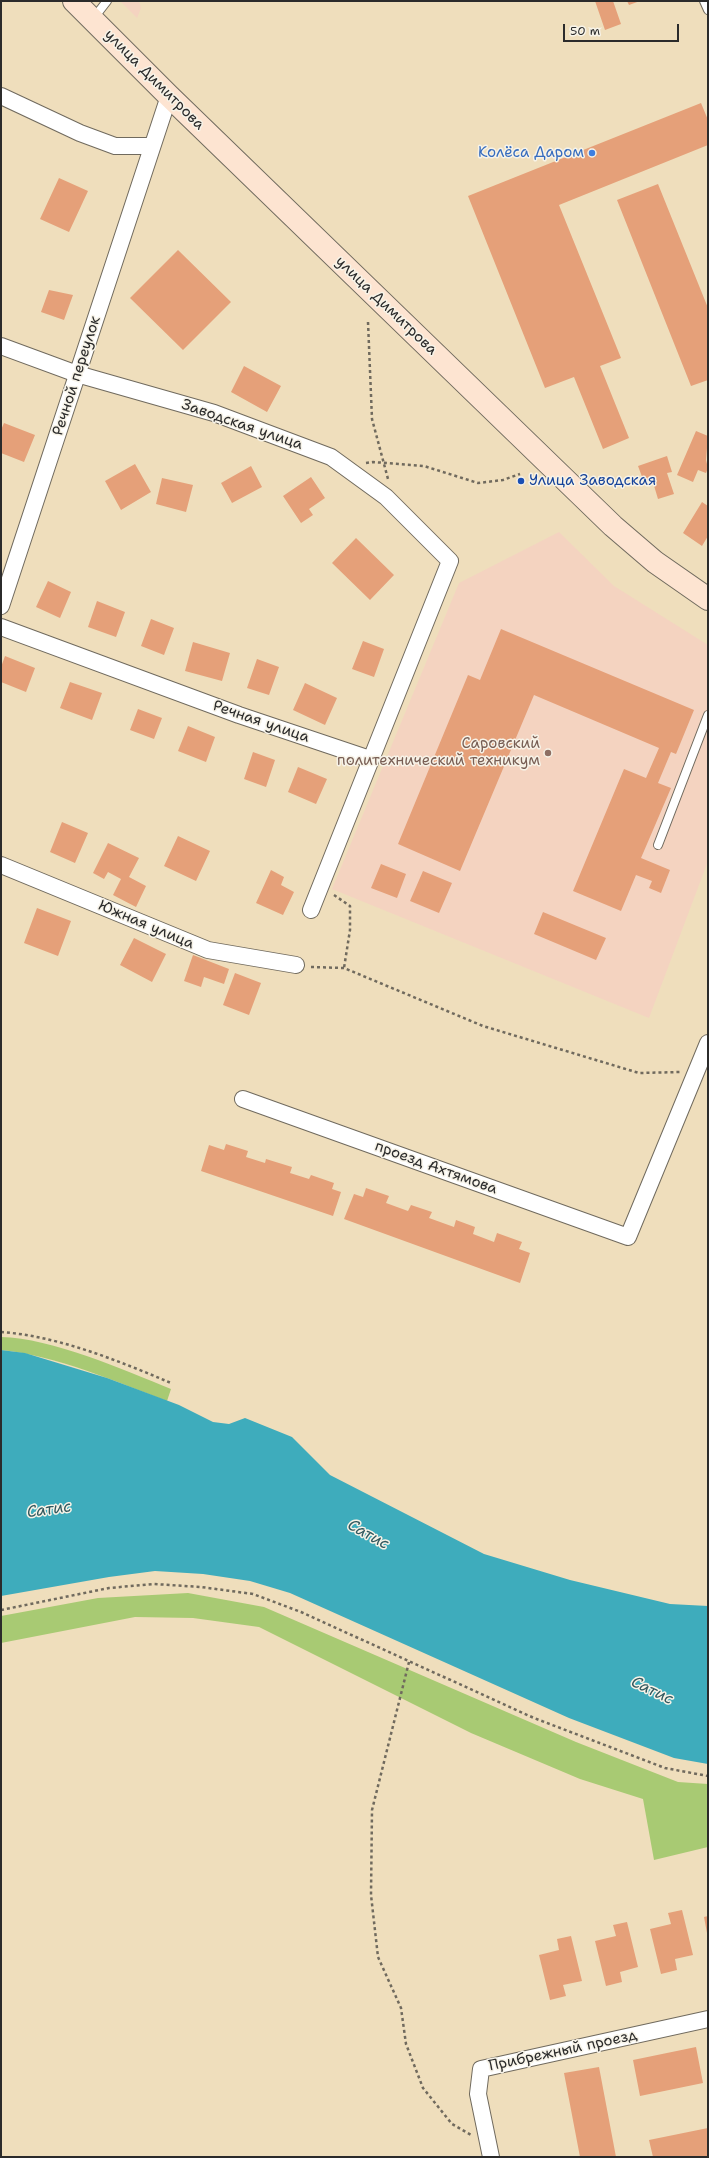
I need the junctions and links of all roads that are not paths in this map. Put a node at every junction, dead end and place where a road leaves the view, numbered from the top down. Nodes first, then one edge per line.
1 (74, 1) edge
2 (108, 1) edge
3 (704, 1) edge
4 (708, 10) edge
5 (92, 20) junction
6 (1, 96) edge
7 (168, 96) junction
8 (152, 146) junction
9 (1, 346) edge
10 (77, 374) junction
11 (706, 595) edge
12 (1, 606) edge
13 (1, 627) edge
14 (708, 715) edge
15 (370, 759) junction
16 (658, 845) dead end
17 (1, 865) edge
18 (311, 910) dead end
19 (296, 966) road end
20 (708, 1043) edge
21 (243, 1099) dead end
22 (708, 2019) edge
23 (490, 2151) edge

1 - 5 street, улица Димитрова
2 - 5 lane
3 - 4 lane
5 - 7 street, улица Димитрова
6 - 8 street
7 - 8 street, Речной переулок
7 - 11 street, улица Димитрова
8 - 10 street, Речной переулок
9 - 10 street, Заводская улица
10 - 12 street, Речной переулок
10 - 15 street, Заводская улица
13 - 15 street, Речная улица
14 - 16 lane
15 - 18 street
17 - 19 street, Южная улица
20 - 21 street, проезд Ахтямова
22 - 23 street, Прибрежный проезд

